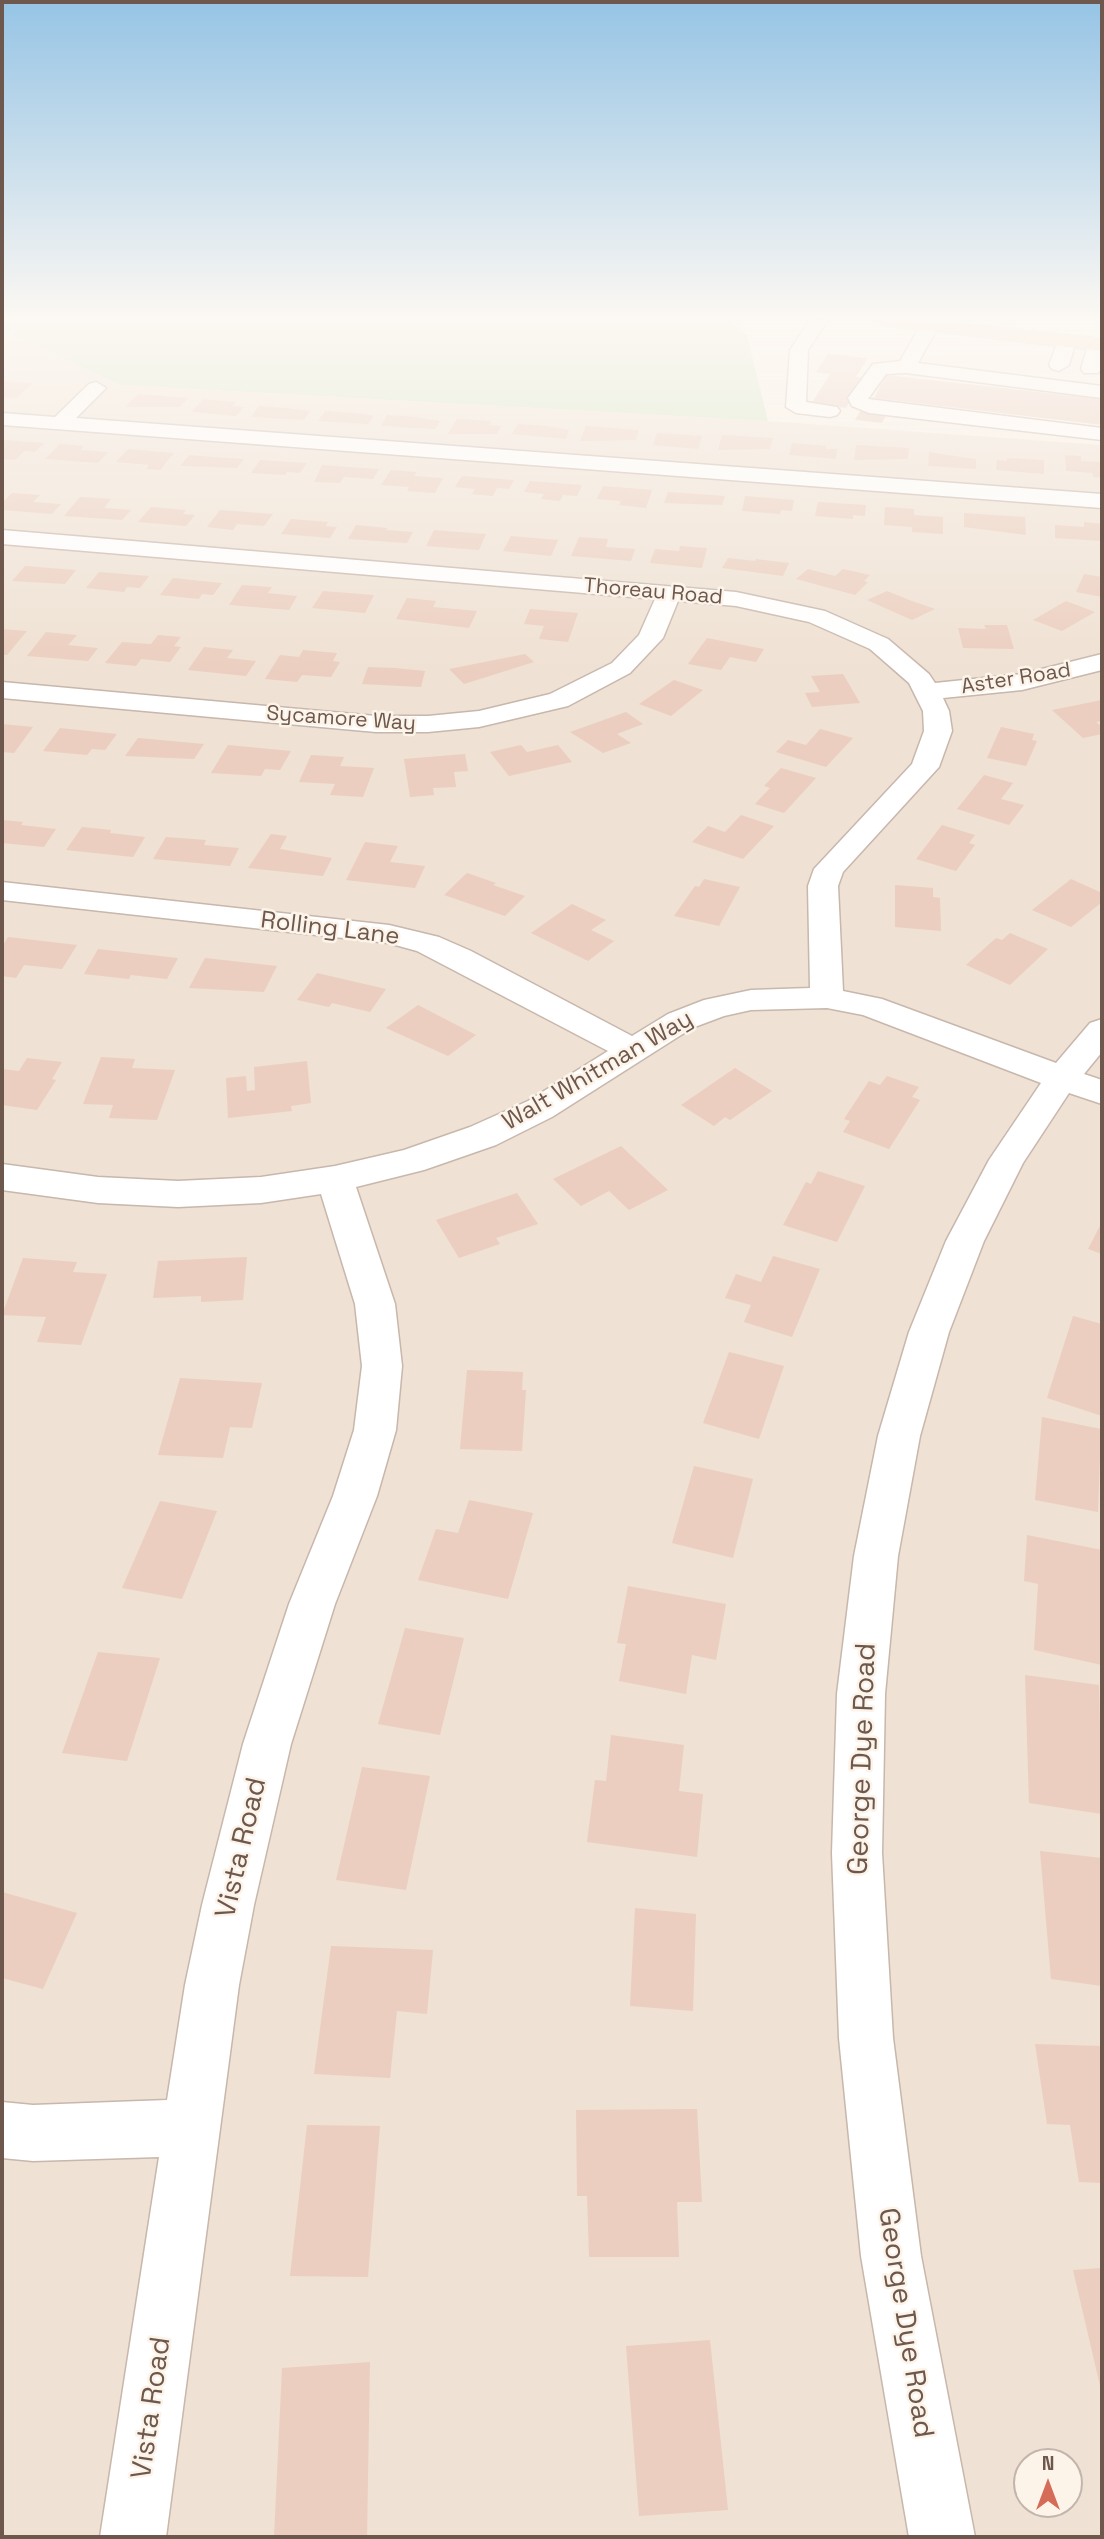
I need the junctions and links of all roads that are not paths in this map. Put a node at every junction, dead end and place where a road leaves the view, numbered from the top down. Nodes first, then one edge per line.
1 (267, 438) edge
2 (1102, 501) edge
3 (2, 537) edge
4 (670, 593) junction
5 (1102, 662) edge
6 (2, 690) edge
7 (929, 692) junction
8 (2, 891) edge
9 (827, 998) junction
10 (1102, 1030) edge
11 (633, 1050) junction
12 (1082, 1086) edge
13 (2, 1177) edge
14 (335, 1179) junction
15 (192, 2128) junction
16 (2, 2130) edge
17 (133, 2537) edge
18 (943, 2537) edge

1 - 2 street
3 - 4 street, Thoreau Road
4 - 6 street, Sycamore Way
4 - 7 street, Thoreau Road
5 - 7 street, Aster Road
7 - 9 street, Thoreau Road
8 - 11 street, Rolling Lane
9 - 11 street, Walt Whitman Way
9 - 12 street, Walt Whitman Way
10 - 12 street, George Dye Road
11 - 14 street, Walt Whitman Way
12 - 18 street, George Dye Road
13 - 14 street, Walt Whitman Way
14 - 15 street, Vista Road
15 - 16 street
15 - 17 street, Vista Road

